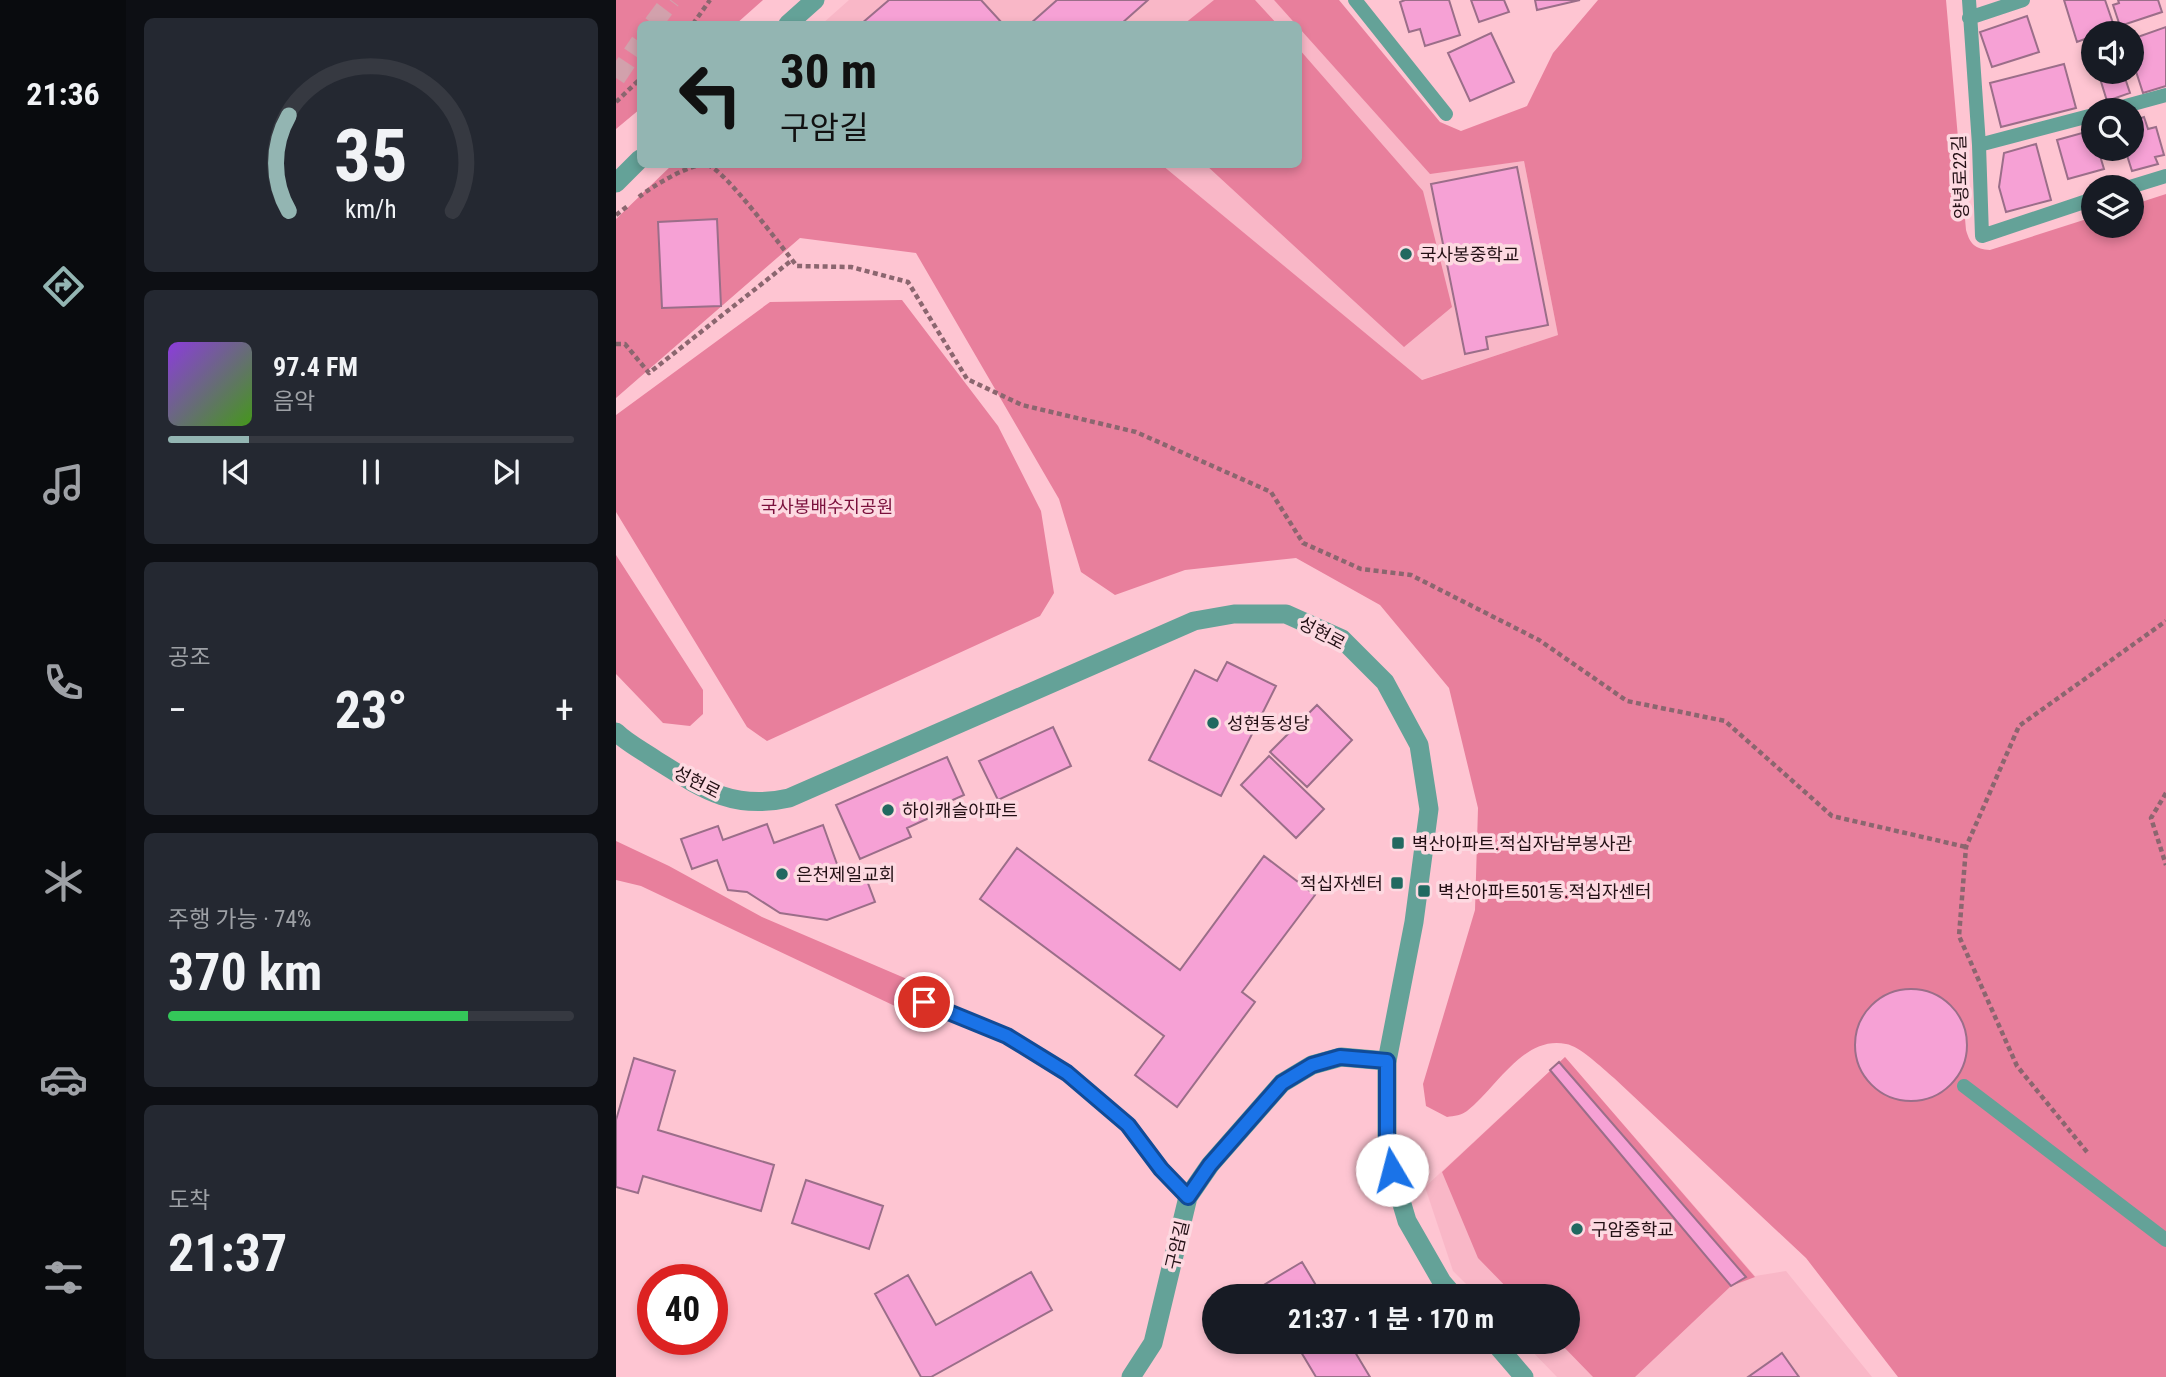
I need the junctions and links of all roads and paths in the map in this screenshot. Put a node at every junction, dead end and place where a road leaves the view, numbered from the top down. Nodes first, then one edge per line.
1 (710, 0) edge
2 (815, 0) edge
3 (1355, 0) edge
4 (1969, 0) edge
5 (2023, 0) edge
6 (1969, 18) junction
7 (695, 21) edge
8 (791, 21) edge
9 (637, 82) edge
10 (2166, 96) edge
11 (616, 102) edge
12 (2144, 102) edge
13 (1446, 114) dead end
14 (2081, 118) edge
15 (1979, 145) junction
16 (637, 162) edge
17 (689, 168) edge
18 (714, 168) edge
19 (2166, 176) edge
20 (616, 183) edge
21 (2144, 183) edge
22 (2081, 203) edge
23 (616, 215) edge
24 (792, 260) junction
25 (616, 344) edge
26 (2166, 621) edge
27 (616, 732) edge
28 (2166, 793) edge
29 (1966, 846) junction
30 (2166, 865) edge
31 (924, 1002) dead end
32 (1387, 1061) junction
33 (1964, 1086) dead end
34 (2088, 1153) dead end
35 (1188, 1197) junction
36 (2166, 1240) edge
37 (1444, 1284) edge
38 (1504, 1354) edge
39 (1132, 1377) edge
40 (1524, 1377) edge

1 - 7 path
2 - 8 street
3 - 13 lane
4 - 6 lane, 양녕로22길
5 - 6 lane
6 - 15 lane, 양녕로22길
9 - 11 path
10 - 12 lane
14 - 15 lane
15 - 22 lane, 양녕로22길
16 - 20 street
17 - 23 path
18 - 24 path
19 - 21 lane
24 - 25 path
24 - 29 path
26 - 29 path
27 - 32 street, 성현로
28 - 30 path
29 - 34 path
31 - 35 lane
32 - 35 street, 구암길
32 - 37 street, 성현로
33 - 36 lane
35 - 39 street, 구암길
38 - 40 street

